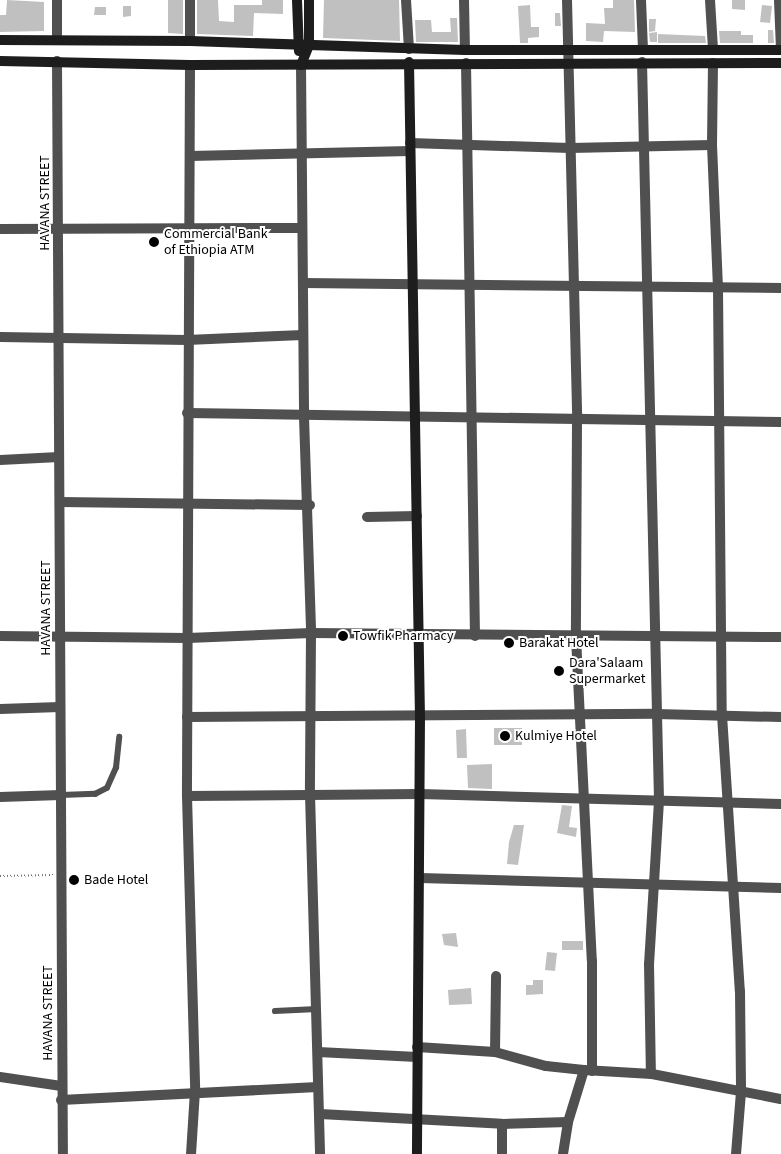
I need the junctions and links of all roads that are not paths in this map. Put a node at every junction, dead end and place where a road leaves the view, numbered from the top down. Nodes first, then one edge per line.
1 (57, 0) edge
2 (190, 0) edge
3 (297, 0) edge
4 (309, 0) edge
5 (406, 0) edge
6 (464, 0) edge
7 (567, 0) edge
8 (641, 0) edge
9 (710, 0) edge
10 (779, 0) edge
11 (57, 39) junction
12 (0, 40) edge
13 (190, 41) junction
14 (303, 45) junction
15 (643, 48) junction
16 (409, 49) junction
17 (568, 49) junction
18 (465, 50) junction
19 (714, 50) junction
20 (781, 50) edge
21 (0, 61) edge
22 (57, 61) junction
23 (409, 62) junction
24 (568, 62) junction
25 (642, 62) junction
26 (466, 63) junction
27 (714, 63) junction
28 (781, 63) edge
29 (190, 65) junction
30 (301, 65) junction
31 (642, 144) junction
32 (467, 145) junction
33 (712, 145) junction
34 (410, 147) junction
35 (570, 148) junction
36 (300, 153) junction
37 (190, 156) junction
38 (59, 228) junction
39 (189, 228) junction
40 (302, 228) junction
41 (0, 230) edge
42 (302, 283) junction
43 (412, 284) junction
44 (469, 284) junction
45 (573, 286) junction
46 (647, 287) junction
47 (718, 288) junction
48 (781, 288) edge
49 (303, 335) junction
50 (0, 337) edge
51 (58, 337) junction
52 (187, 340) junction
53 (187, 413) junction
54 (416, 416) junction
55 (304, 417) junction
56 (471, 418) junction
57 (577, 421) junction
58 (649, 421) junction
59 (717, 422) junction
60 (781, 422) edge
61 (59, 457) junction
62 (0, 460) edge
63 (60, 502) junction
64 (188, 503) junction
65 (310, 505) junction
66 (417, 516) junction
67 (367, 517) dead end
68 (311, 633) junction
69 (59, 634) junction
70 (418, 634) junction
71 (0, 636) edge
72 (474, 636) junction
73 (576, 637) junction
74 (781, 637) edge
75 (188, 638) junction
76 (654, 638) junction
77 (721, 638) junction
78 (60, 707) junction
79 (0, 709) edge
80 (656, 714) junction
81 (722, 715) junction
82 (578, 716) junction
83 (187, 717) junction
84 (311, 717) junction
85 (420, 717) junction
86 (781, 717) edge
87 (119, 737) dead end
88 (310, 794) junction
89 (420, 794) junction
90 (61, 795) junction
91 (187, 796) junction
92 (0, 797) edge
93 (586, 800) junction
94 (658, 801) junction
95 (725, 803) junction
96 (781, 804) edge
97 (420, 878) junction
98 (586, 883) junction
99 (654, 887) junction
100 (732, 887) junction
101 (781, 888) edge
102 (496, 976) dead end
103 (316, 1009) junction
104 (275, 1011) dead end
105 (318, 1052) junction
106 (417, 1052) junction
107 (495, 1052) junction
108 (588, 1071) junction
109 (651, 1074) junction
110 (0, 1077) edge
111 (61, 1086) junction
112 (318, 1087) junction
113 (195, 1091) junction
114 (741, 1092) junction
115 (781, 1099) edge
116 (61, 1100) junction
117 (320, 1114) junction
118 (418, 1120) junction
119 (568, 1122) junction
120 (502, 1124) junction
121 (63, 1154) edge
122 (191, 1154) edge
123 (320, 1154) edge
124 (417, 1154) edge
125 (502, 1154) edge
126 (563, 1154) edge
127 (736, 1154) edge

1 - 11 street
2 - 13 street
3 - 14 main road
4 - 14 main road
5 - 16 street
6 - 18 street
7 - 17 street
8 - 15 street
9 - 19 street
10 - 20 street
11 - 12 main road
11 - 13 main road
13 - 14 main road
14 - 16 main road
14 - 30 main road
15 - 17 main road
15 - 19 main road
16 - 18 main road
17 - 18 main road
17 - 24 street
19 - 20 main road
21 - 22 main road
22 - 29 main road
22 - 38 street, HAVANA STREET
23 - 26 main road
23 - 30 main road
23 - 34 main road
24 - 25 main road
24 - 26 main road
24 - 35 street
25 - 27 main road
25 - 31 street
26 - 32 street
27 - 28 main road
27 - 33 street
29 - 30 main road
29 - 37 street
30 - 36 street
31 - 33 street
31 - 35 street
31 - 46 street
32 - 34 street
32 - 35 street
32 - 44 street
33 - 47 street
34 - 36 street
34 - 43 main road
35 - 45 street
36 - 37 street
36 - 40 street
37 - 39 street
38 - 39 street
38 - 41 street
38 - 51 street, HAVANA STREET
39 - 40 street
39 - 52 street
40 - 42 street
42 - 43 street
42 - 49 street
43 - 44 street
43 - 54 main road
44 - 45 street
44 - 56 street
45 - 46 street
45 - 57 street
46 - 47 street
46 - 58 street
47 - 48 street
47 - 59 street
49 - 52 street
49 - 55 street
50 - 51 street
51 - 52 street
51 - 61 street, HAVANA STREET
52 - 53 street
53 - 55 street
53 - 64 street
54 - 55 street
54 - 56 street
54 - 66 main road
55 - 65 street
56 - 57 street
56 - 72 street
57 - 58 street
57 - 73 street
58 - 59 street
58 - 76 street
59 - 60 street
59 - 77 street
61 - 62 street
61 - 63 street, HAVANA STREET
63 - 64 street
63 - 69 street, HAVANA STREET
64 - 65 street
64 - 75 street
65 - 68 street
66 - 67 street
66 - 70 main road
68 - 70 street
68 - 75 street
68 - 84 street
69 - 71 street
69 - 75 street
69 - 78 street, HAVANA STREET
70 - 72 street
70 - 85 main road
72 - 73 street
73 - 76 street
73 - 82 street
74 - 77 street
75 - 83 street
76 - 77 street
76 - 80 street
77 - 81 street
78 - 79 street
78 - 90 street, HAVANA STREET
80 - 81 street
80 - 82 street
80 - 94 street
81 - 86 street
81 - 95 street
82 - 85 street
82 - 93 street
83 - 84 street
83 - 91 street
84 - 85 street
84 - 88 street
85 - 89 main road
87 - 90 lane
88 - 89 street
88 - 91 street
88 - 103 street
89 - 93 street
89 - 97 main road
90 - 92 street
90 - 111 street, HAVANA STREET
91 - 113 street
93 - 94 street
93 - 98 street
94 - 95 street
94 - 99 street
95 - 96 street
95 - 100 street
97 - 98 street
97 - 106 main road
98 - 99 street
98 - 108 street
99 - 100 street
99 - 109 street
100 - 101 street
100 - 114 street
102 - 107 street
103 - 104 lane
103 - 105 street
105 - 106 street
105 - 112 street
106 - 107 street
106 - 118 main road
107 - 108 street
108 - 109 street
108 - 119 street
109 - 114 street
110 - 111 street
111 - 116 street, HAVANA STREET
112 - 113 street
112 - 117 street
113 - 116 street
113 - 122 street
114 - 115 street
114 - 127 street
116 - 121 street, HAVANA STREET
117 - 118 street
117 - 123 street
118 - 120 street
118 - 124 main road
119 - 120 street
119 - 126 street
120 - 125 street

